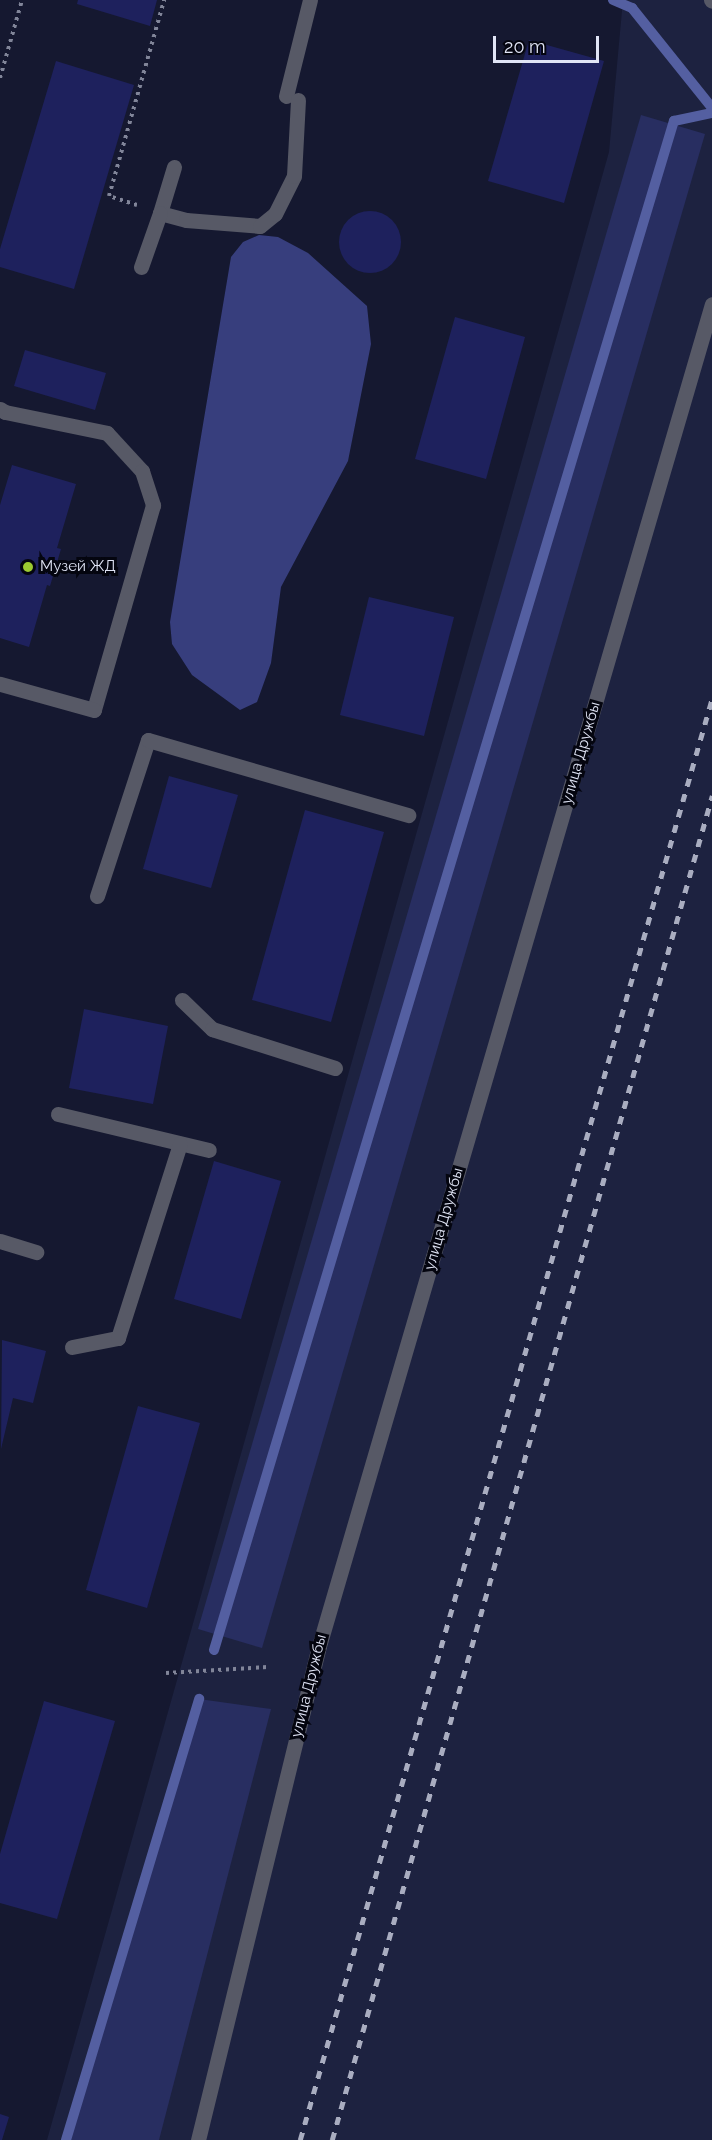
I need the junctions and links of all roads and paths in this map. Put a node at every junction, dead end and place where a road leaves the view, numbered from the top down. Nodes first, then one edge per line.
1 (22, 0) edge
2 (164, 0) edge
3 (310, 0) edge
4 (0, 78) edge
5 (174, 167) dead end
6 (160, 213) junction
7 (141, 267) dead end
8 (712, 304) edge
9 (2, 416) edge
10 (0, 684) edge
11 (408, 815) dead end
12 (97, 896) dead end
13 (182, 1000) dead end
14 (335, 1068) dead end
15 (58, 1114) dead end
16 (180, 1144) junction
17 (209, 1150) dead end
18 (0, 1241) edge
19 (36, 1252) dead end
20 (72, 1347) dead end
21 (268, 1667) dead end
22 (166, 1673) dead end
23 (198, 2140) edge

1 - 4 path
2 - 6 path
3 - 6 street
5 - 6 street
6 - 7 street
8 - 23 street, улица Дружбы
9 - 10 street
11 - 12 street
13 - 14 street
15 - 16 street
16 - 17 street
16 - 20 street
18 - 19 street
21 - 22 path

